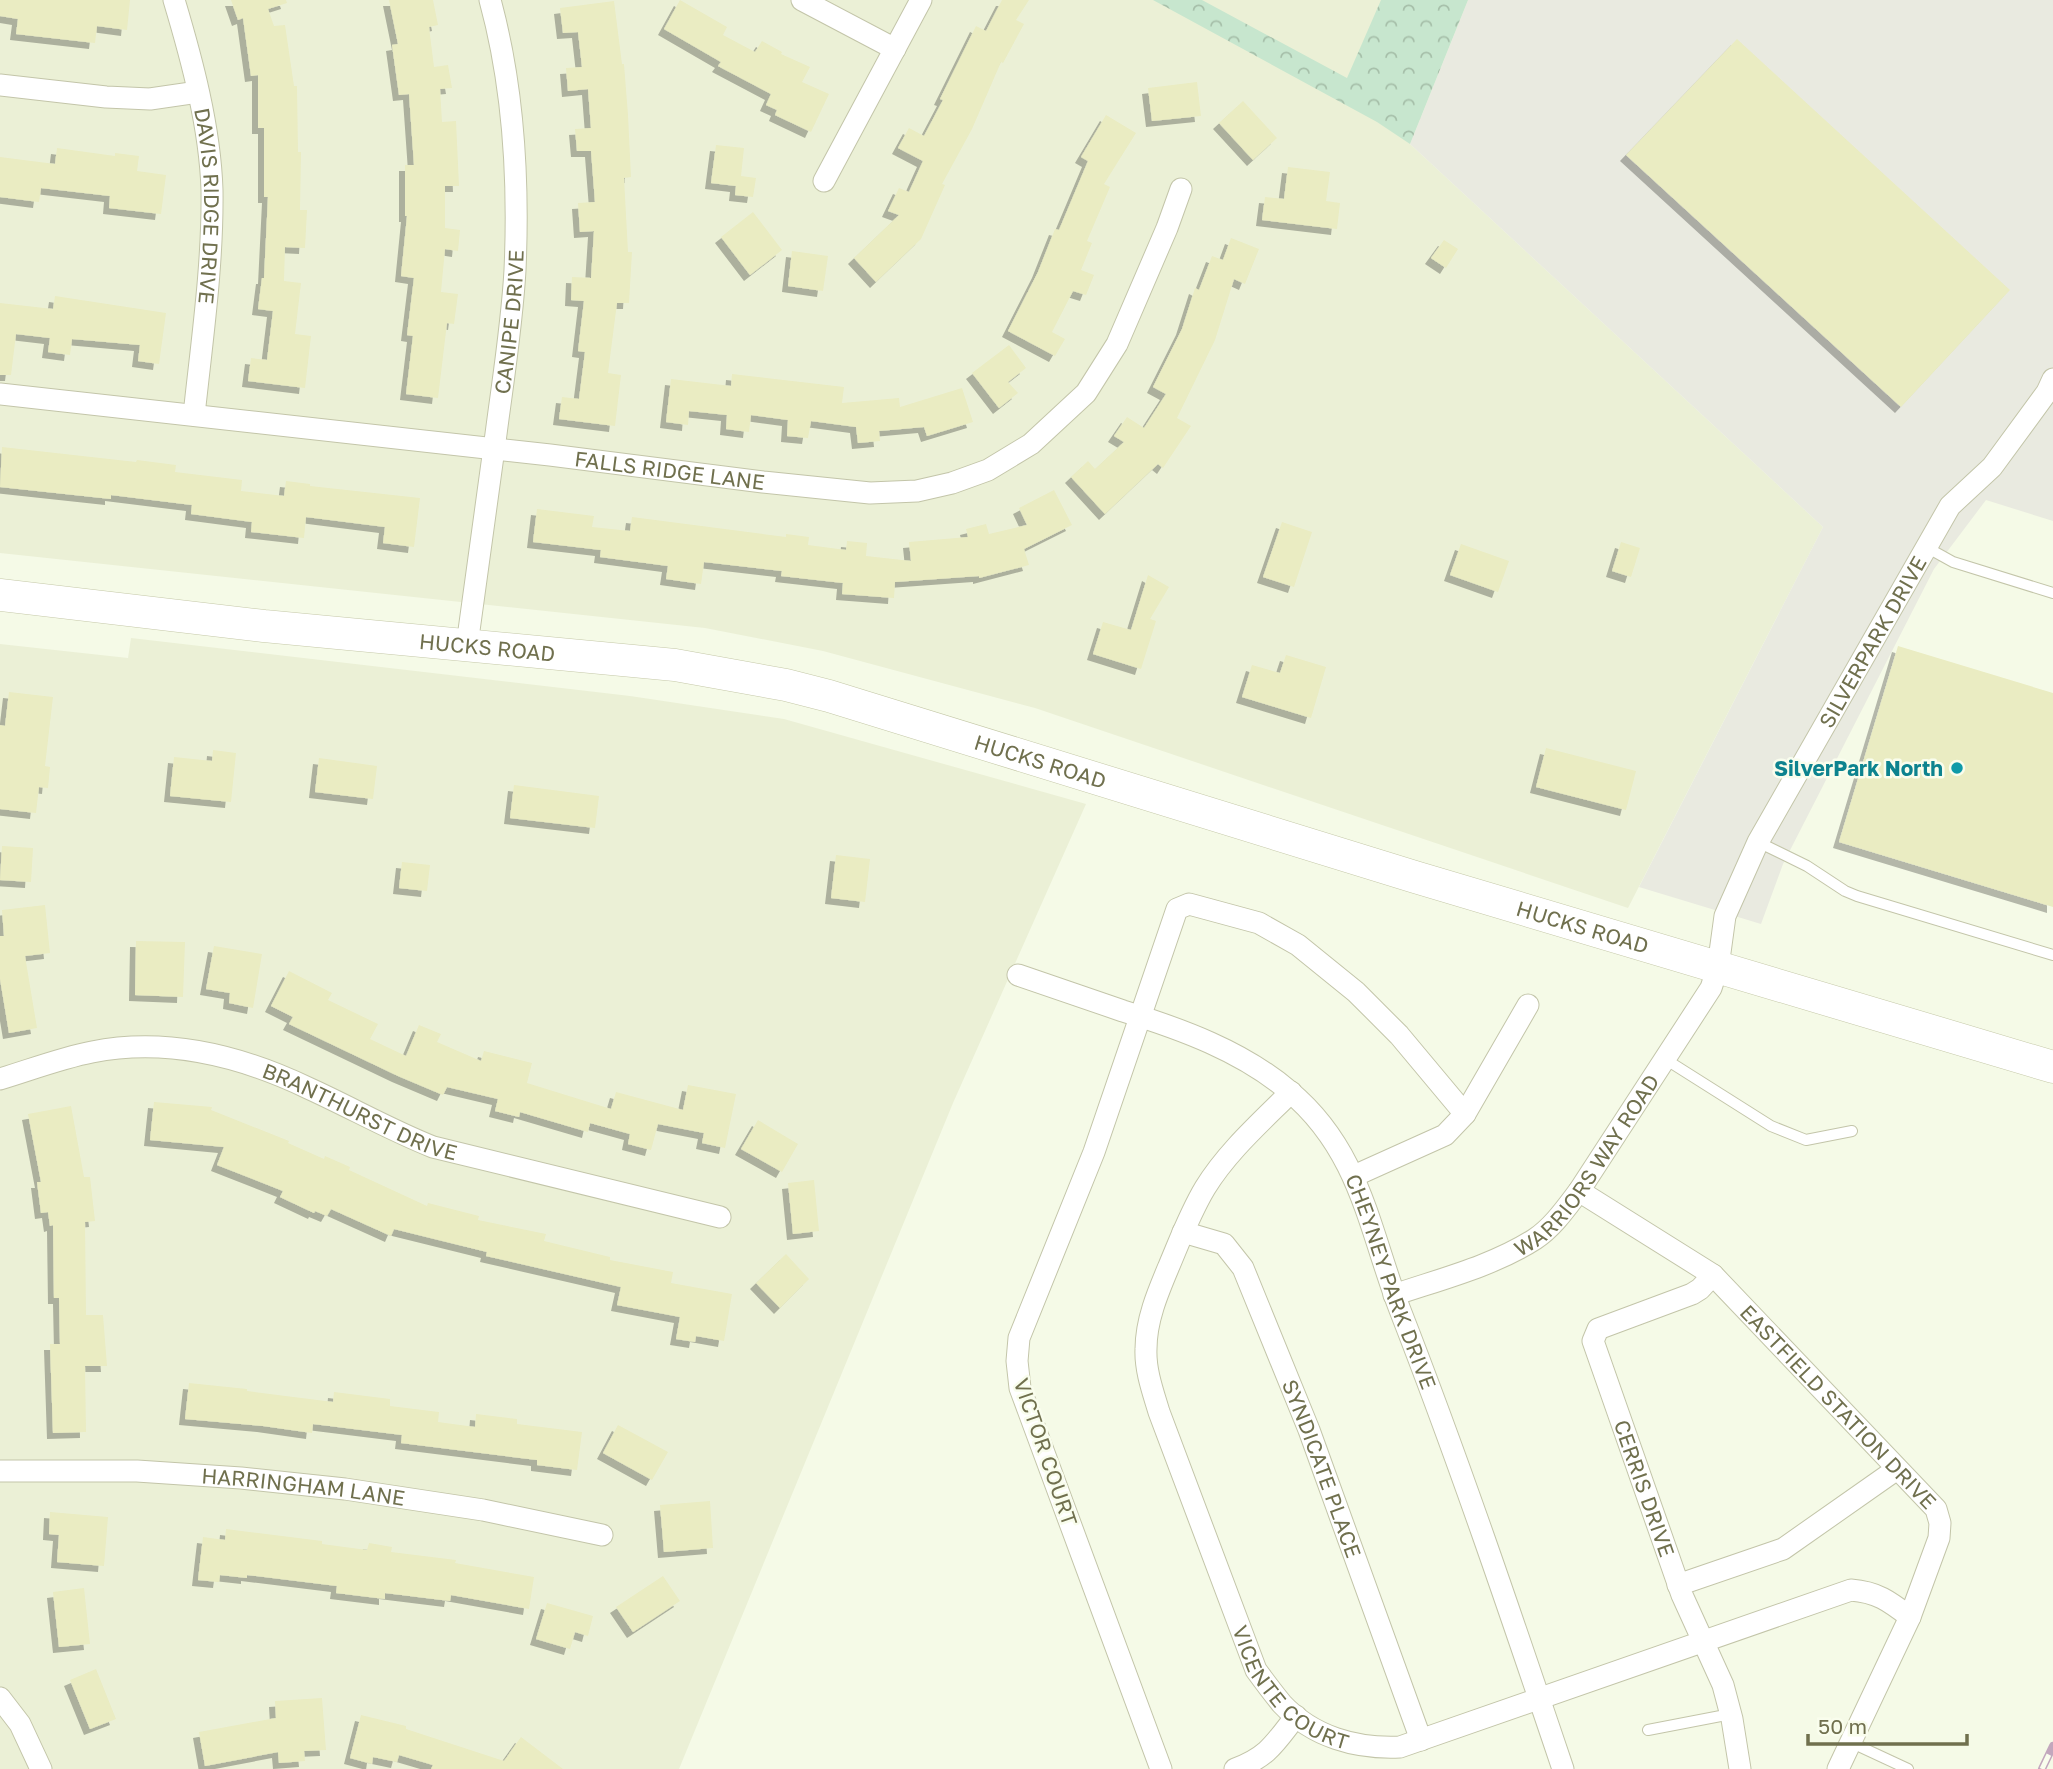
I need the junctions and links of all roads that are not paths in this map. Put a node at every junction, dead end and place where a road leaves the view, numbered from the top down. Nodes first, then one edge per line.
1 (174, 0) edge
2 (490, 0) edge
3 (802, 0) edge
4 (921, 0) edge
5 (895, 49) junction
6 (0, 85) edge
7 (198, 92) junction
8 (824, 181) dead end
9 (1181, 188) dead end
10 (2053, 379) edge
11 (0, 394) edge
12 (194, 415) junction
13 (494, 450) junction
14 (1926, 547) junction
15 (2053, 593) edge
16 (0, 596) edge
17 (467, 645) junction
18 (1758, 842) junction
19 (2053, 955) edge
20 (1718, 967) junction
21 (1018, 975) dead end
22 (1528, 1005) dead end
23 (1141, 1016) junction
24 (1665, 1059) junction
25 (2053, 1067) edge
26 (0, 1079) edge
27 (1291, 1092) junction
28 (1465, 1114) junction
29 (1852, 1131) dead end
30 (1354, 1176) junction
31 (1579, 1191) junction
32 (720, 1217) dead end
33 (1183, 1232) junction
34 (1713, 1275) junction
35 (1394, 1295) junction
36 (1897, 1469) junction
37 (0, 1471) edge
38 (602, 1535) dead end
39 (1678, 1585) junction
40 (1910, 1617) junction
41 (1703, 1642) junction
42 (0, 1698) edge
43 (1539, 1698) junction
44 (1731, 1714) junction
45 (1296, 1716) junction
46 (1648, 1730) dead end
47 (1421, 1740) junction
48 (1850, 1742) junction
49 (41, 1769) edge
50 (1161, 1769) edge
51 (1235, 1769) edge
52 (1563, 1769) edge
53 (1740, 1769) edge
54 (1838, 1769) edge
55 (1908, 1769) edge

1 - 7 street, DAVIS RIDGE DRIVE
2 - 13 street, CANIPE DRIVE
3 - 5 street
4 - 5 street
5 - 8 street
6 - 7 street
7 - 12 street, DAVIS RIDGE DRIVE
9 - 13 street, FALLS RIDGE LANE
10 - 14 street, SILVERPARK DRIVE
11 - 12 street, FALLS RIDGE LANE
12 - 13 street, FALLS RIDGE LANE
13 - 17 street, CANIPE DRIVE
14 - 15 lane
14 - 18 street, SILVERPARK DRIVE
16 - 17 main road, HUCKS ROAD
17 - 20 main road, HUCKS ROAD
18 - 19 lane
18 - 20 street, SILVERPARK DRIVE
20 - 24 street, WARRIORS WAY ROAD
20 - 25 main road, HUCKS ROAD
21 - 23 street, CHEYNEY PARK DRIVE
22 - 28 street
23 - 27 street, CHEYNEY PARK DRIVE
23 - 28 street, VICTOR COURT
23 - 50 street, VICTOR COURT
24 - 29 lane
24 - 31 street, WARRIORS WAY ROAD
26 - 32 street, BRANTHURST DRIVE
27 - 30 street, CHEYNEY PARK DRIVE
27 - 33 street, VICENTE COURT
28 - 30 street
30 - 35 street, CHEYNEY PARK DRIVE
31 - 34 street, EASTFIELD STATION DRIVE
31 - 35 street, WARRIORS WAY ROAD
33 - 45 street, VICENTE COURT
33 - 47 street, SYNDICATE PLACE
34 - 36 street, EASTFIELD STATION DRIVE
34 - 39 street, CERRIS DRIVE
35 - 43 street, CHEYNEY PARK DRIVE
36 - 39 street
36 - 40 street, EASTFIELD STATION DRIVE
37 - 38 street, HARRINGHAM LANE
39 - 41 street, CERRIS DRIVE
40 - 41 street, VICENTE COURT
40 - 48 street, EASTFIELD STATION DRIVE
41 - 43 street, VICENTE COURT
41 - 44 street, CERRIS DRIVE
42 - 49 street
43 - 47 street, VICENTE COURT
43 - 52 street, CHEYNEY PARK DRIVE
44 - 46 lane
44 - 53 street, CERRIS DRIVE
45 - 47 street, VICENTE COURT
45 - 51 street
48 - 54 street, EASTFIELD STATION DRIVE
48 - 55 lane

